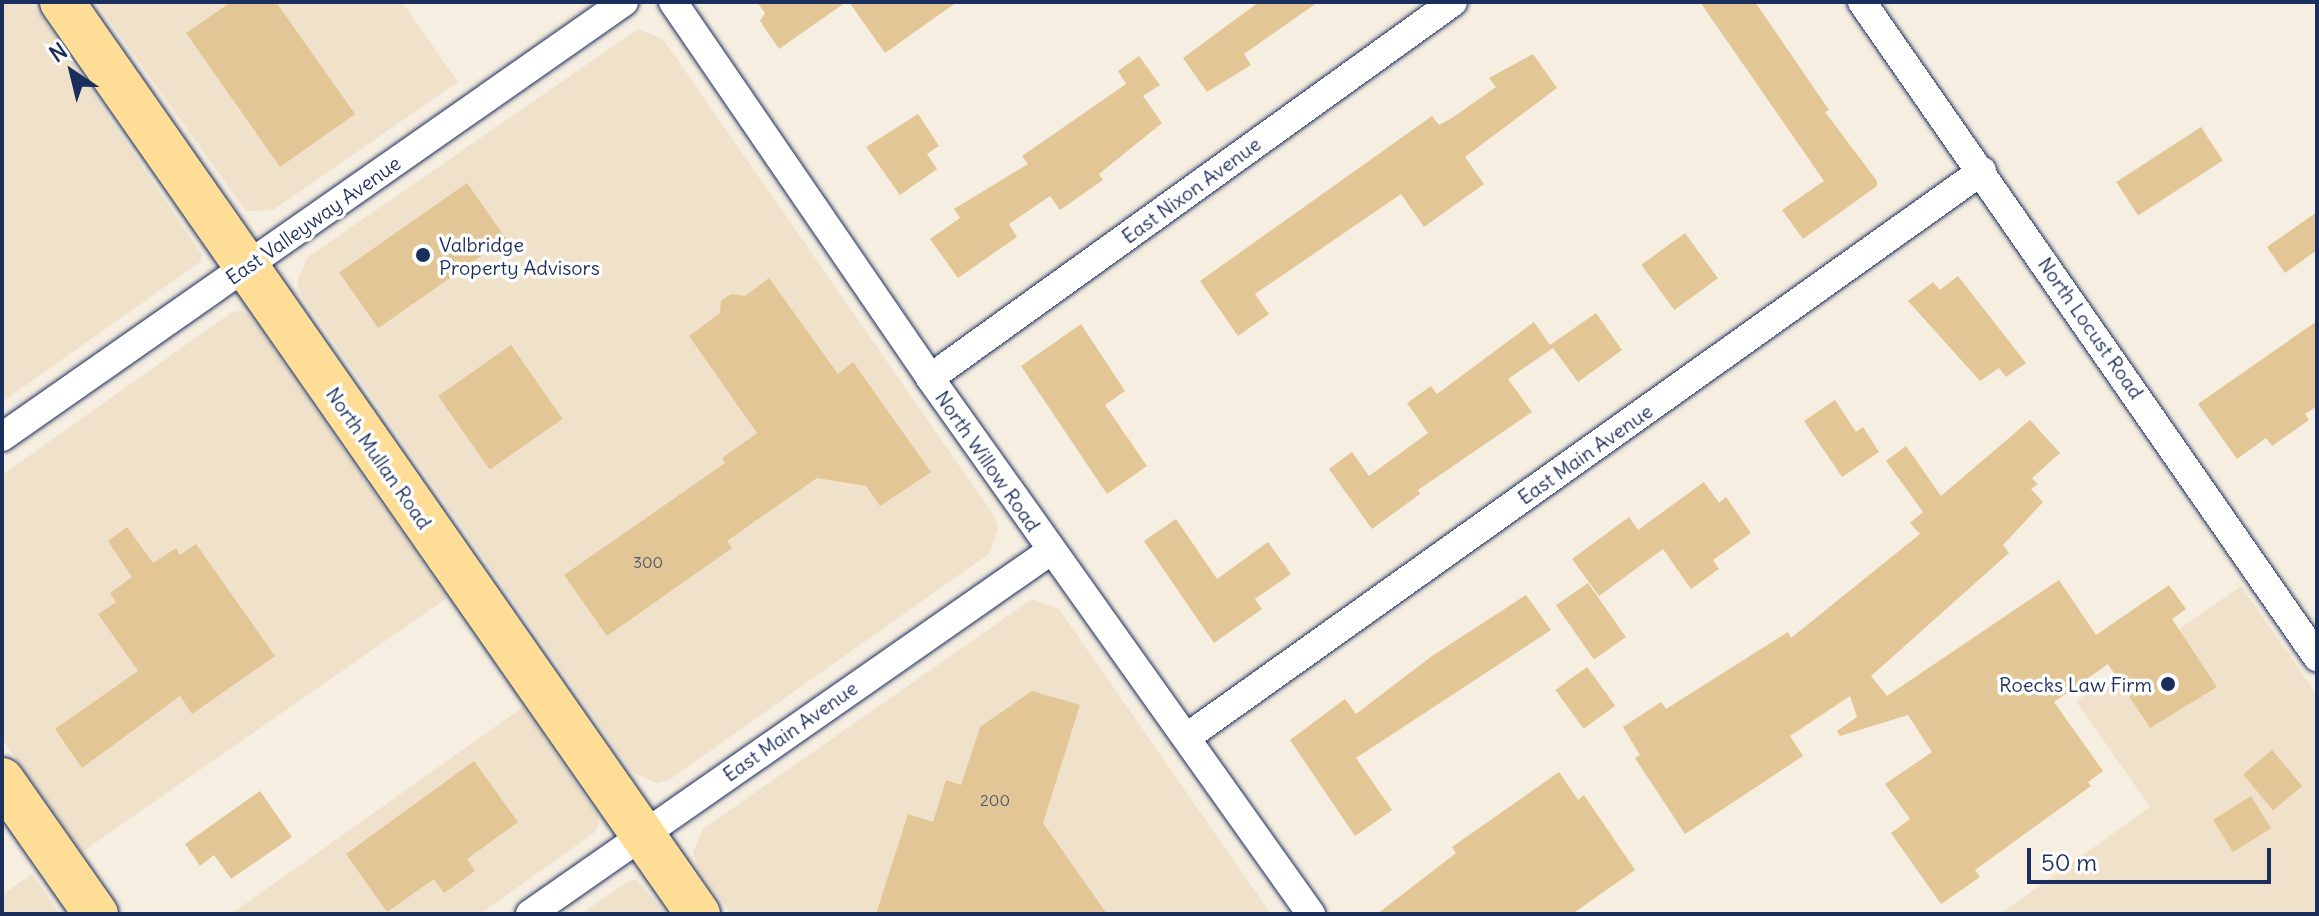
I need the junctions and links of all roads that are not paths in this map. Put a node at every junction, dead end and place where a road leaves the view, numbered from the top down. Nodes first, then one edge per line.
1 (62, 2) edge
2 (624, 2) edge
3 (673, 2) edge
4 (1453, 2) edge
5 (1862, 2) edge
6 (1982, 171) junction
7 (246, 267) junction
8 (930, 378) junction
9 (2, 437) edge
10 (1052, 550) junction
11 (2317, 657) edge
12 (1187, 737) junction
13 (2, 780) edge
14 (639, 834) junction
15 (96, 914) edge
16 (530, 914) edge
17 (698, 914) edge
18 (1311, 914) edge

1 - 7 main road, North Mullan Road
2 - 7 street, East Valleyway Avenue
3 - 8 street, North Willow Road
4 - 8 street, East Nixon Avenue
5 - 6 street, North Locust Road
6 - 11 street, North Locust Road
6 - 12 street, East Main Avenue
7 - 9 street, East Valleyway Avenue
7 - 14 main road, North Mullan Road
8 - 10 street, North Willow Road
10 - 12 street, North Willow Road
10 - 14 street, East Main Avenue
12 - 18 street, North Willow Road
13 - 15 main road
14 - 16 street, East Main Avenue
14 - 17 main road, North Mullan Road

